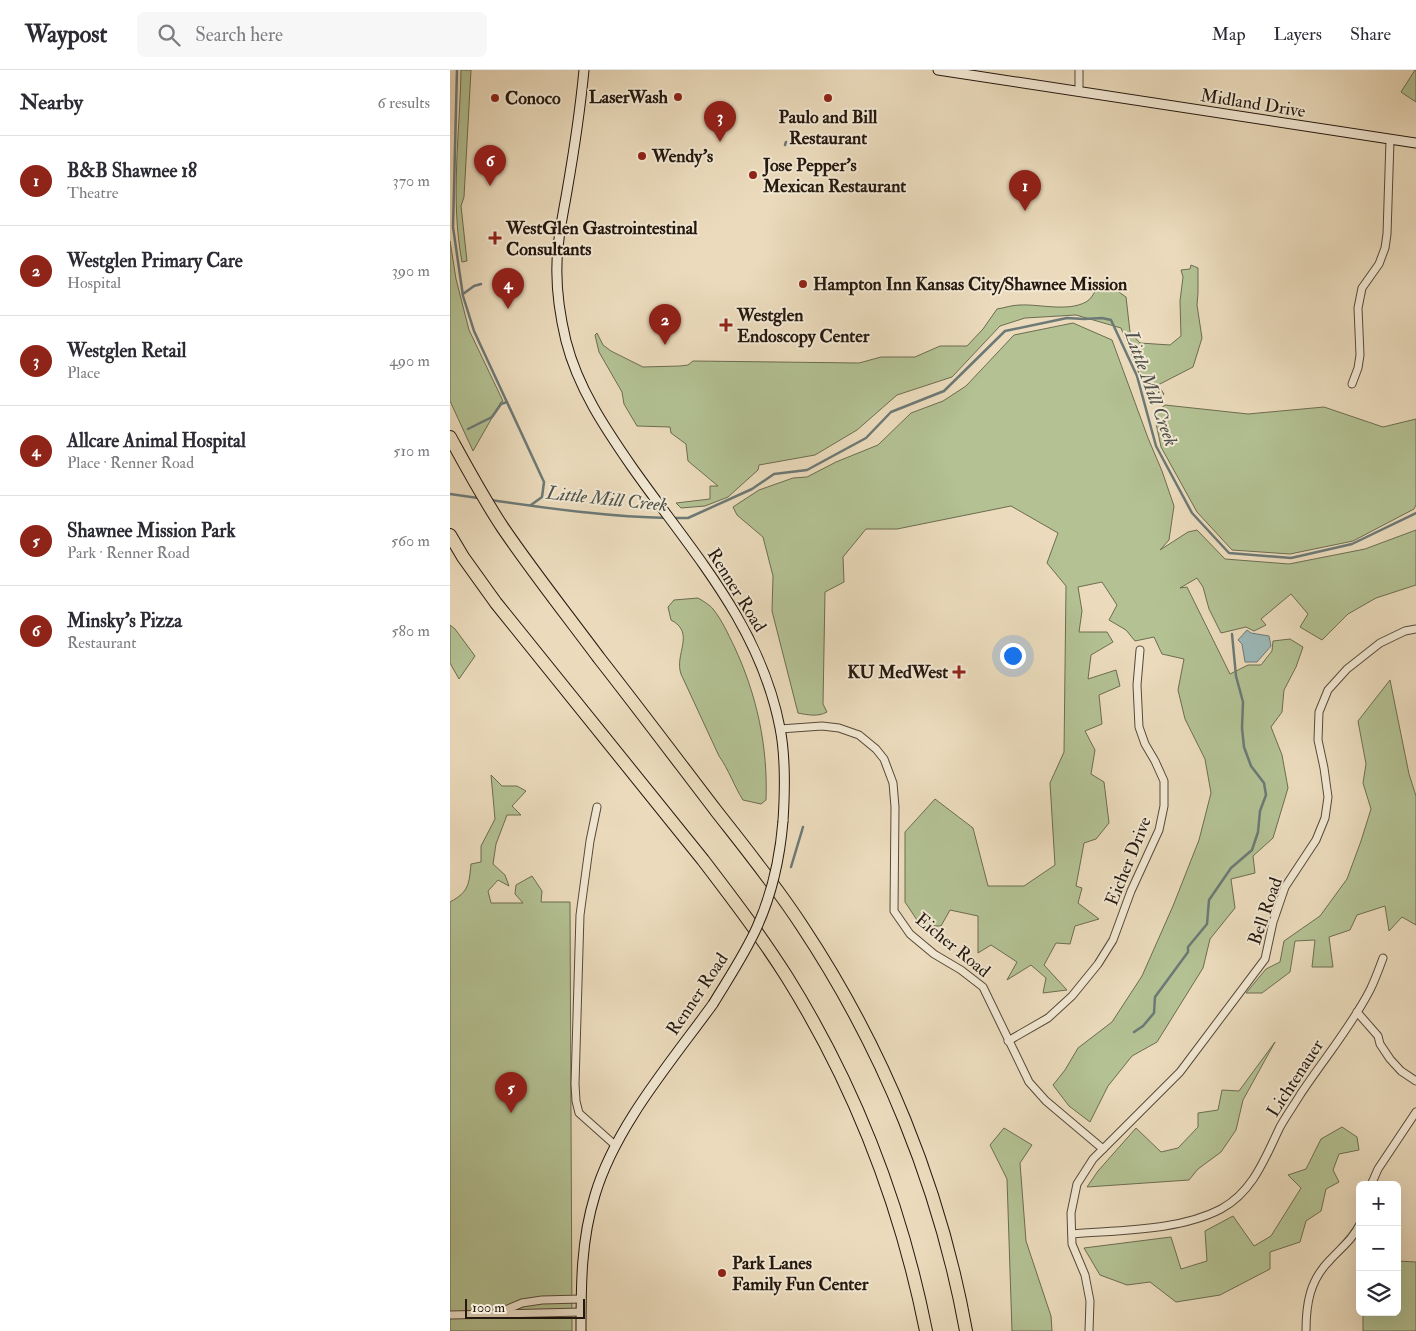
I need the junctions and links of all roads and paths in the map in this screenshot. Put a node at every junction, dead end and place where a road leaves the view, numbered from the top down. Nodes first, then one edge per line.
1 (584, 70) edge
2 (938, 70) edge
3 (1079, 70) edge
4 (1079, 91) junction
5 (1390, 140) junction
6 (1416, 143) edge
7 (1352, 384) dead end
8 (450, 437) edge
9 (450, 535) edge
10 (1416, 629) edge
11 (1140, 650) dead end
12 (780, 729) junction
13 (597, 807) dead end
14 (1383, 958) dead end
15 (1357, 1012) junction
16 (1008, 1041) junction
17 (1416, 1081) edge
18 (1416, 1112) edge
19 (616, 1146) junction
20 (1103, 1149) junction
21 (1374, 1181) edge
22 (1359, 1226) edge
23 (1072, 1234) junction
24 (581, 1299) junction
25 (501, 1312) junction
26 (581, 1312) junction
27 (450, 1315) edge
28 (581, 1331) edge
29 (926, 1331) edge
30 (966, 1331) edge
31 (1089, 1331) edge
32 (1306, 1331) edge

1 - 12 main road, Renner Road
2 - 4 main road, Midland Drive
3 - 4 street
4 - 5 main road, Midland Drive
5 - 6 main road, Midland Drive
5 - 7 street
8 - 30 highway
9 - 29 highway
10 - 20 street, Bell Road
11 - 16 street, Eicher Drive
12 - 16 street, Eicher Road
12 - 19 main road, Renner Road, bridge
13 - 19 street
14 - 15 street, Lichtenauer
15 - 17 street
15 - 23 street, Lichtenauer
16 - 20 street, Eicher Road
18 - 21 street
19 - 24 main road, Renner Road
20 - 23 street, Bell Road
22 - 32 street
23 - 31 street, Bell Road
24 - 25 street
24 - 26 main road, Renner Road
25 - 26 street
25 - 27 street
26 - 28 main road, Renner Road

